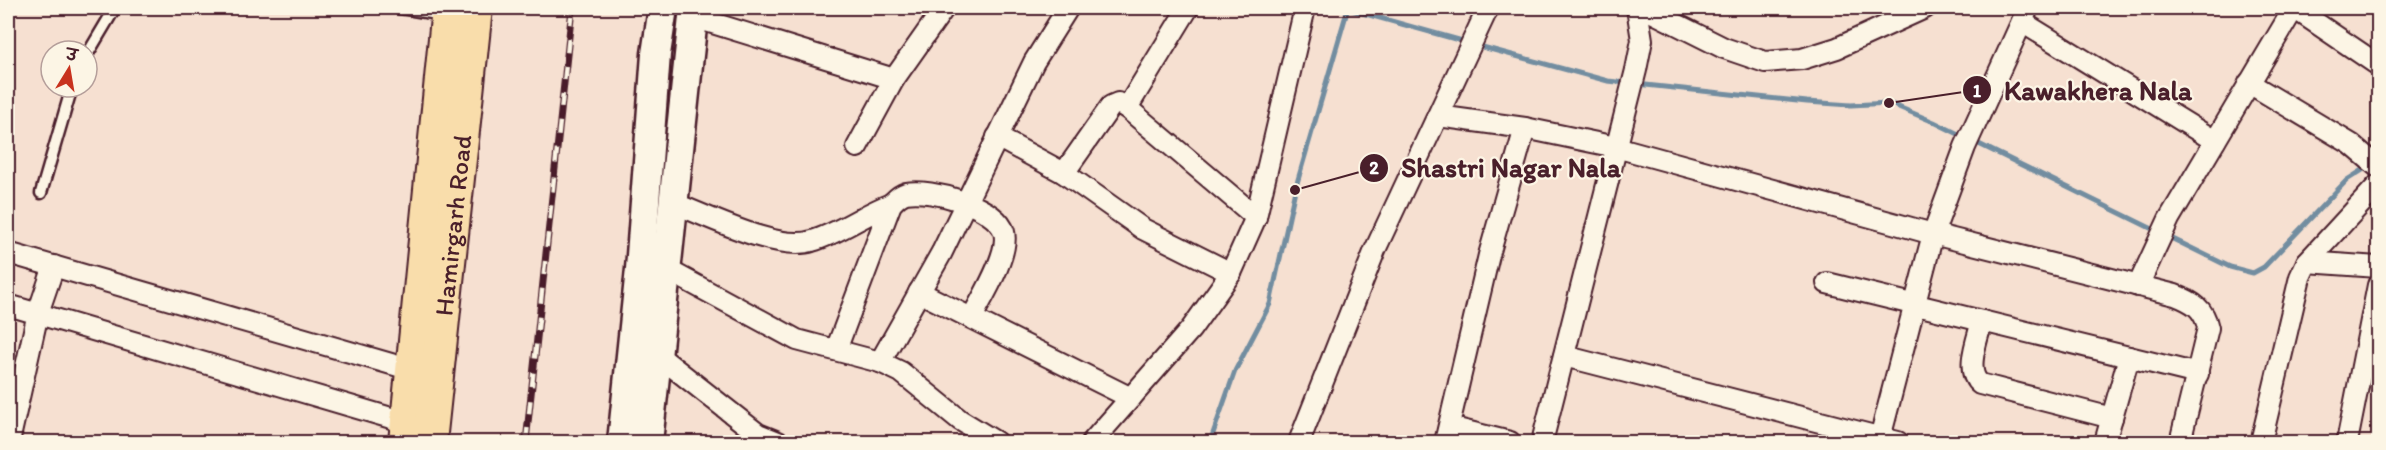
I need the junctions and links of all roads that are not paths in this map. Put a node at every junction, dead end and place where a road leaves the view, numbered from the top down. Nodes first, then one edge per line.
1 (115, 8) edge
2 (400, 8) edge
3 (663, 8) edge
4 (944, 8) edge
5 (1068, 8) edge
6 (1188, 8) edge
7 (1305, 8) edge
8 (1488, 8) edge
9 (1637, 8) edge
10 (1644, 8) edge
11 (1925, 8) edge
12 (2294, 8) edge
13 (457, 10) edge
14 (693, 12) edge
15 (2025, 15) edge
16 (97, 39) edge
17 (2379, 65) edge
18 (894, 79) junction
19 (2249, 83) junction
20 (68, 99) edge
21 (1127, 108) junction
22 (1438, 116) junction
23 (1526, 128) junction
24 (997, 136) junction
25 (2215, 141) junction
26 (856, 147) dead end
27 (1616, 147) junction
28 (2375, 163) edge
29 (1064, 173) junction
30 (2379, 185) edge
31 (41, 193) dead end
32 (965, 202) junction
33 (673, 203) junction
34 (891, 204) junction
35 (1257, 217) junction
36 (1933, 234) junction
37 (8, 253) edge
38 (2307, 262) junction
39 (54, 266) junction
40 (2379, 267) edge
41 (666, 269) junction
42 (1231, 273) junction
43 (1827, 283) dead end
44 (2379, 285) edge
45 (2138, 286) junction
46 (919, 292) junction
47 (1914, 304) junction
48 (8, 305) edge
49 (38, 313) junction
50 (972, 317) junction
51 (1982, 321) junction
52 (634, 336) junction
53 (836, 350) junction
54 (657, 355) junction
55 (1564, 356) junction
56 (2129, 357) junction
57 (880, 362) junction
58 (412, 370) junction
59 (2198, 374) junction
60 (1131, 398) junction
61 (2112, 418) junction
62 (1447, 435) edge
63 (414, 436) edge
64 (1886, 441) edge
65 (9, 442) edge
66 (622, 442) edge
67 (648, 442) edge
68 (778, 442) edge
69 (996, 442) edge
70 (1092, 442) edge
71 (1299, 442) edge
72 (1510, 442) edge
73 (1542, 442) edge
74 (2105, 442) edge
75 (2180, 442) edge
76 (2261, 442) edge
77 (2347, 442) edge

1 - 16 lane
2 - 13 lane
3 - 52 street
4 - 18 street
5 - 24 street
6 - 21 street
7 - 35 street
8 - 22 street
9 - 27 street
10 - 11 street
12 - 17 street
12 - 19 street
13 - 58 main road, Hamirgarh Road
13 - 63 main road, Hamirgarh Road
14 - 18 street
14 - 33 street
15 - 25 street
15 - 36 street
18 - 26 street
19 - 25 street
19 - 28 street
20 - 31 lane
21 - 29 street
21 - 35 street
22 - 23 street
22 - 71 street
23 - 27 street
23 - 62 street
24 - 29 street
24 - 32 street
25 - 45 street
27 - 36 street
27 - 55 street
29 - 42 street
30 - 38 street
32 - 34 street
32 - 46 street
32 - 50 street
33 - 34 street
33 - 41 street
34 - 53 street
35 - 42 street
36 - 45 street
36 - 47 street
37 - 39 street
38 - 40 street
38 - 76 street
39 - 49 street
39 - 58 street
41 - 53 street
41 - 54 street
42 - 60 street
43 - 47 street
44 - 77 street
45 - 59 street
46 - 50 street
46 - 57 street
47 - 51 street
47 - 64 street
48 - 49 street
49 - 63 street
49 - 65 street
50 - 60 street
51 - 56 street
51 - 61 street
52 - 54 street
52 - 66 street
53 - 57 street
54 - 67 street
54 - 68 street
55 - 64 street
55 - 73 street
56 - 59 street
56 - 61 street
57 - 69 street
58 - 63 main road, Hamirgarh Road
59 - 75 street
60 - 70 street
61 - 74 street
62 - 72 street

